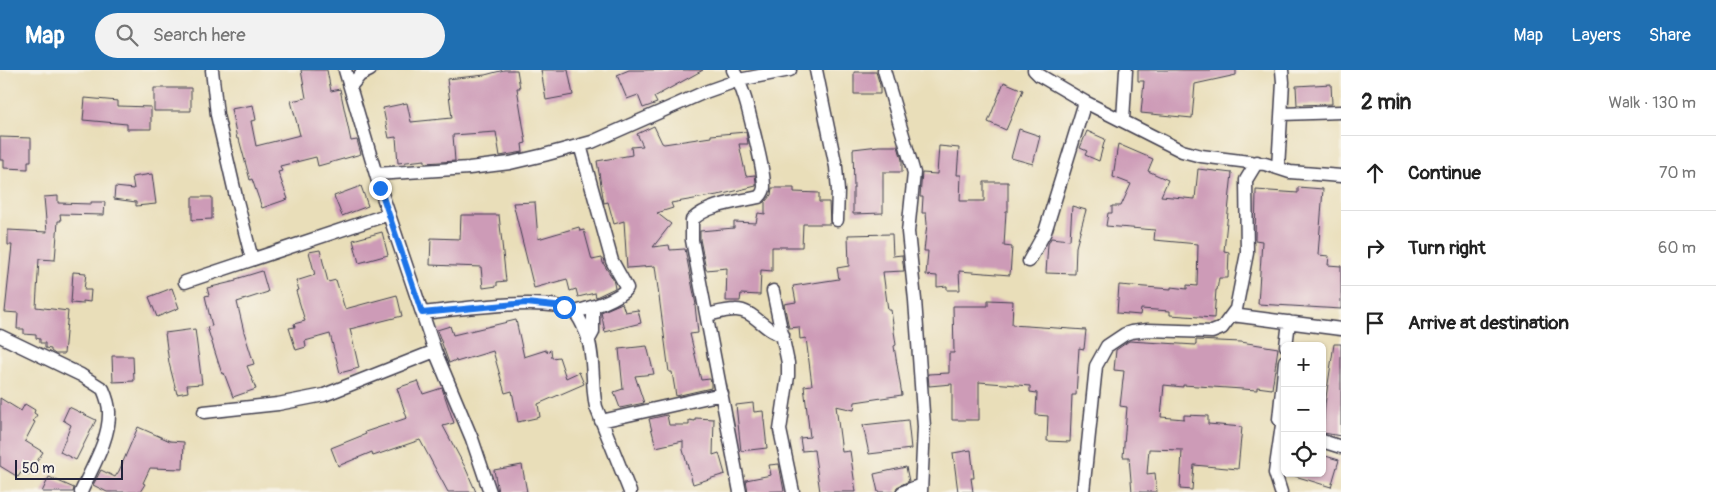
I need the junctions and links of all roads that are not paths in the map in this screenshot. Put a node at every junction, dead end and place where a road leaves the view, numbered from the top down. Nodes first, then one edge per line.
1 (212, 70) edge
2 (345, 70) edge
3 (370, 70) edge
4 (790, 70) edge
5 (816, 70) edge
6 (884, 70) edge
7 (1034, 70) edge
8 (1126, 70) edge
9 (1282, 70) edge
10 (736, 75) edge
11 (350, 87) junction
12 (1085, 102) junction
13 (1341, 112) edge
14 (1282, 114) junction
15 (1123, 120) junction
16 (580, 145) junction
17 (1257, 162) junction
18 (1278, 168) junction
19 (376, 174) junction
20 (1341, 176) edge
21 (389, 214) junction
22 (837, 220) dead end
23 (252, 259) junction
24 (1029, 261) dead end
25 (185, 282) dead end
26 (773, 290) dead end
27 (593, 307) junction
28 (575, 312) junction
29 (422, 313) junction
30 (708, 315) junction
31 (1232, 315) junction
32 (1289, 322) junction
33 (1341, 329) edge
34 (783, 335) junction
35 (0, 336) edge
36 (588, 341) junction
37 (1286, 342) edge
38 (435, 351) junction
39 (722, 394) junction
40 (1281, 396) edge
41 (204, 412) dead end
42 (1281, 420) edge
43 (601, 421) junction
44 (1282, 432) edge
45 (1326, 443) edge
46 (1341, 448) edge
47 (921, 489) edge
48 (81, 492) edge
49 (490, 492) edge
50 (630, 492) edge
51 (740, 492) edge
52 (792, 492) edge
53 (903, 492) edge
54 (1083, 492) edge
55 (1281, 492) edge

1 - 23 street
2 - 11 street
3 - 11 street
4 - 10 street
5 - 22 street
6 - 47 street
7 - 12 street
8 - 15 street
9 - 14 street
10 - 16 street
10 - 30 street
11 - 19 street
12 - 15 street
12 - 24 street
13 - 14 street
14 - 18 street
15 - 17 street
16 - 19 street
16 - 27 street
17 - 18 street
17 - 31 street
18 - 20 street
19 - 21 street
21 - 23 street
21 - 29 street
23 - 25 street
26 - 34 street
27 - 28 street
27 - 36 street
28 - 29 street
28 - 36 street
29 - 38 street
30 - 34 street
30 - 39 street
31 - 32 street
31 - 54 street
32 - 33 street
32 - 37 street
34 - 52 street
35 - 48 street
36 - 43 street
38 - 41 street
38 - 49 street
39 - 43 street
39 - 51 street
40 - 42 street
43 - 50 street
44 - 55 street
45 - 46 street
47 - 53 street

